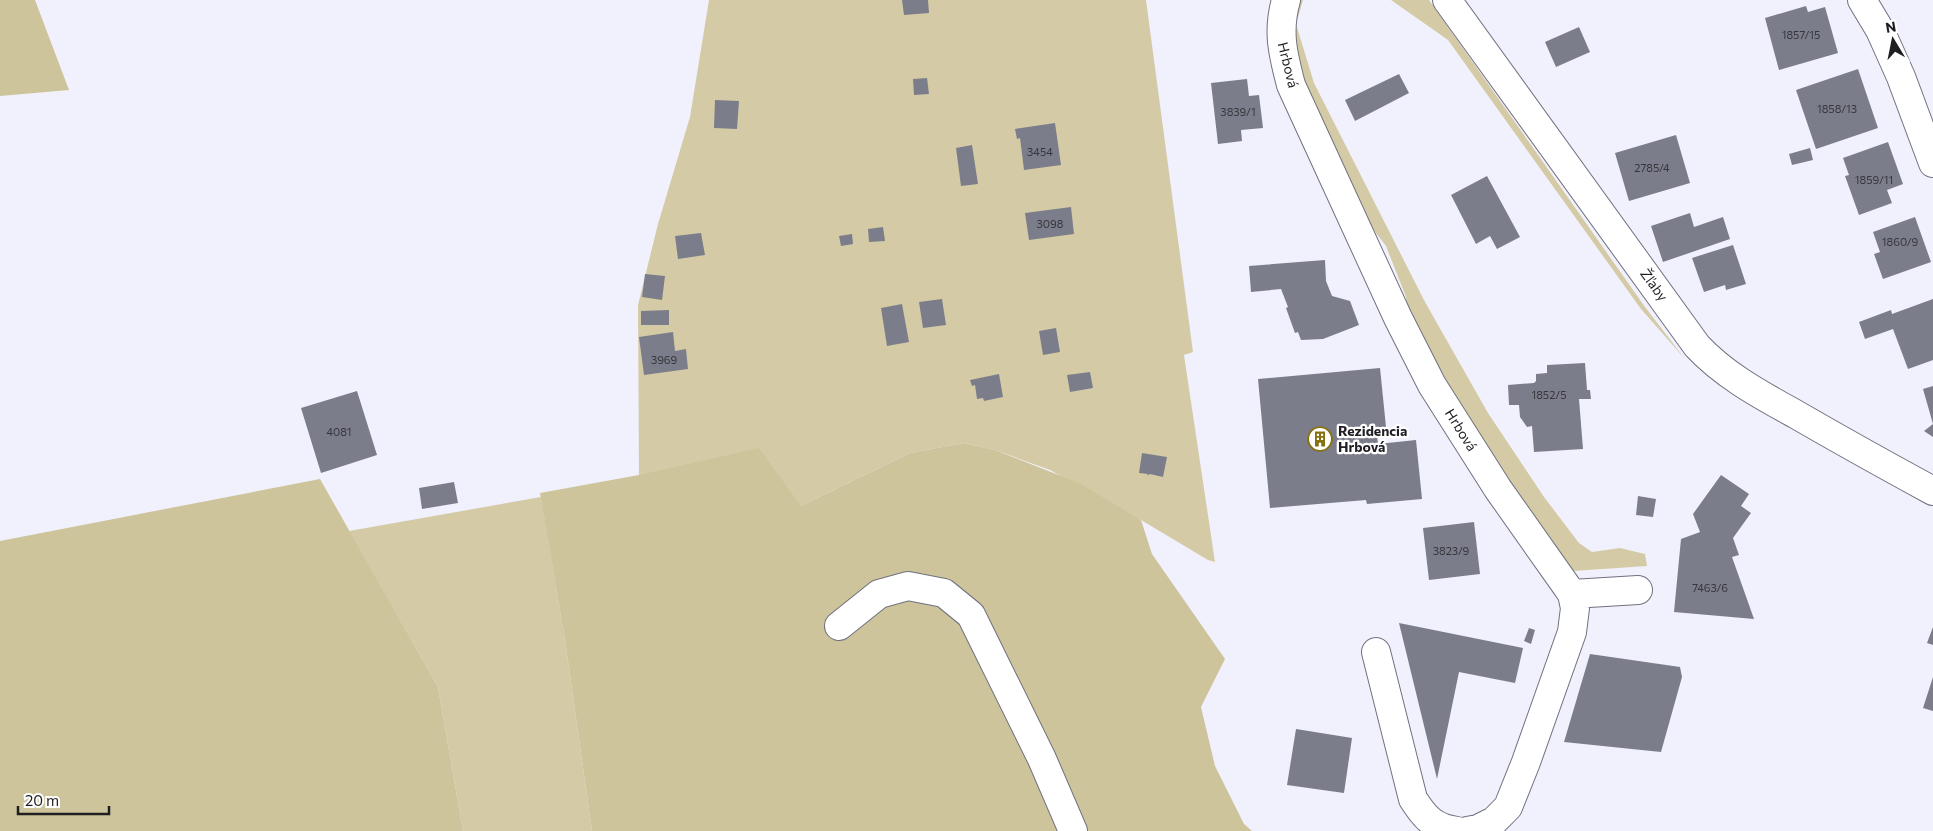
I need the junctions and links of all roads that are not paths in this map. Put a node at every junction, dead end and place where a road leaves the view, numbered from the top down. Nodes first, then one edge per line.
1 (1286, 0) edge
2 (1447, 0) edge
3 (1862, 0) edge
4 (1933, 163) edge
5 (1933, 491) edge
6 (1638, 590) dead end
7 (1572, 594) junction
8 (839, 626) dead end
9 (1376, 652) dead end
10 (1073, 831) edge
11 (1457, 831) edge
12 (1467, 831) edge

1 - 7 street, Hrbová
2 - 5 street, Žľaby
3 - 4 street
6 - 7 street
7 - 12 street
8 - 10 street
9 - 11 street

